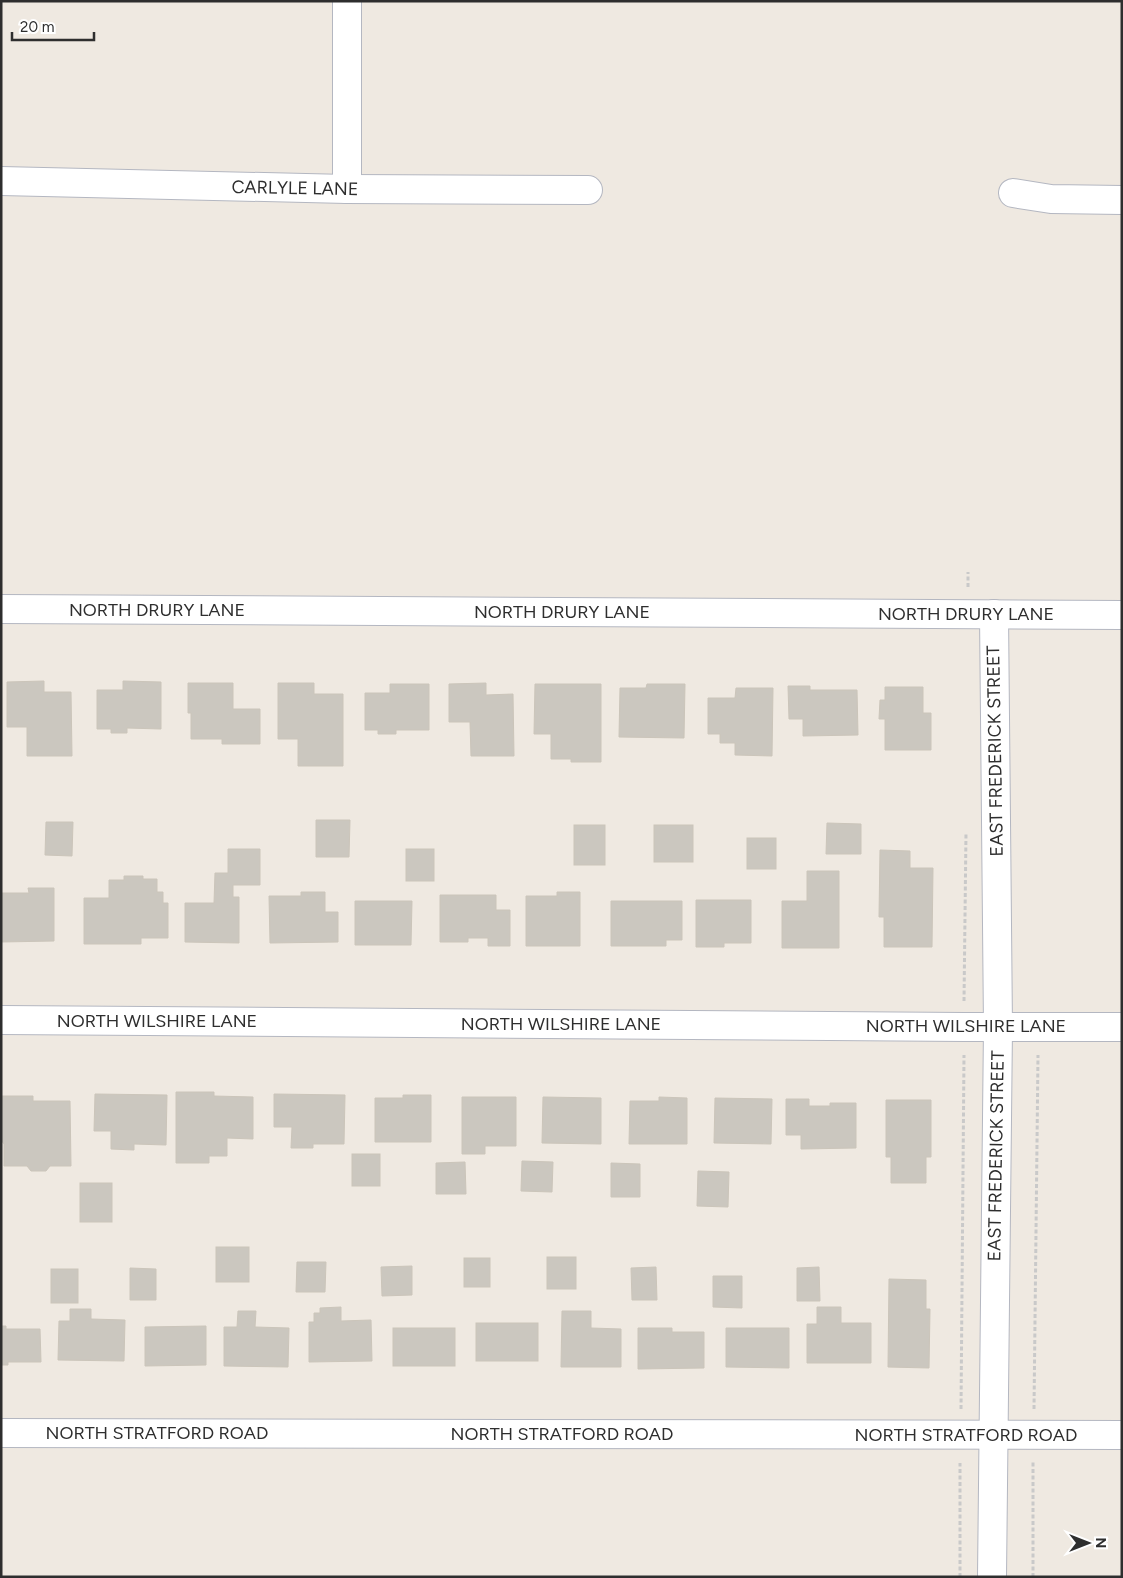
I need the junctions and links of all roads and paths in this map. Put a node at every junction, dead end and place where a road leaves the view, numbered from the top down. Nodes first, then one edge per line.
1 (347, 1) edge
2 (1, 181) edge
3 (346, 189) junction
4 (588, 190) dead end
5 (1013, 193) dead end
6 (1122, 200) edge
7 (968, 572) dead end
8 (968, 588) dead end
9 (1, 609) edge
10 (994, 614) junction
11 (1122, 615) edge
12 (1, 1020) edge
13 (998, 1027) junction
14 (1122, 1027) edge
15 (964, 1050) dead end
16 (1038, 1051) dead end
17 (1, 1433) edge
18 (961, 1435) junction
19 (993, 1435) junction
20 (1033, 1435) junction
21 (1122, 1435) edge
22 (960, 1577) edge
23 (992, 1577) edge
24 (1033, 1577) edge

1 - 3 street
2 - 3 street, CARLYLE LANE
3 - 4 street, CARLYLE LANE
5 - 6 street
7 - 8 path
9 - 10 street, NORTH DRURY LANE
10 - 11 street, NORTH DRURY LANE
10 - 13 street, EAST FREDERICK STREET
12 - 13 street, NORTH WILSHIRE LANE
13 - 14 street, NORTH WILSHIRE LANE
13 - 19 street, EAST FREDERICK STREET
15 - 18 path
16 - 20 path
17 - 18 street, NORTH STRATFORD ROAD
18 - 19 street, NORTH STRATFORD ROAD
18 - 22 path
19 - 20 street, NORTH STRATFORD ROAD
19 - 23 street, EAST FREDERICK STREET
20 - 21 street, NORTH STRATFORD ROAD
20 - 24 path

